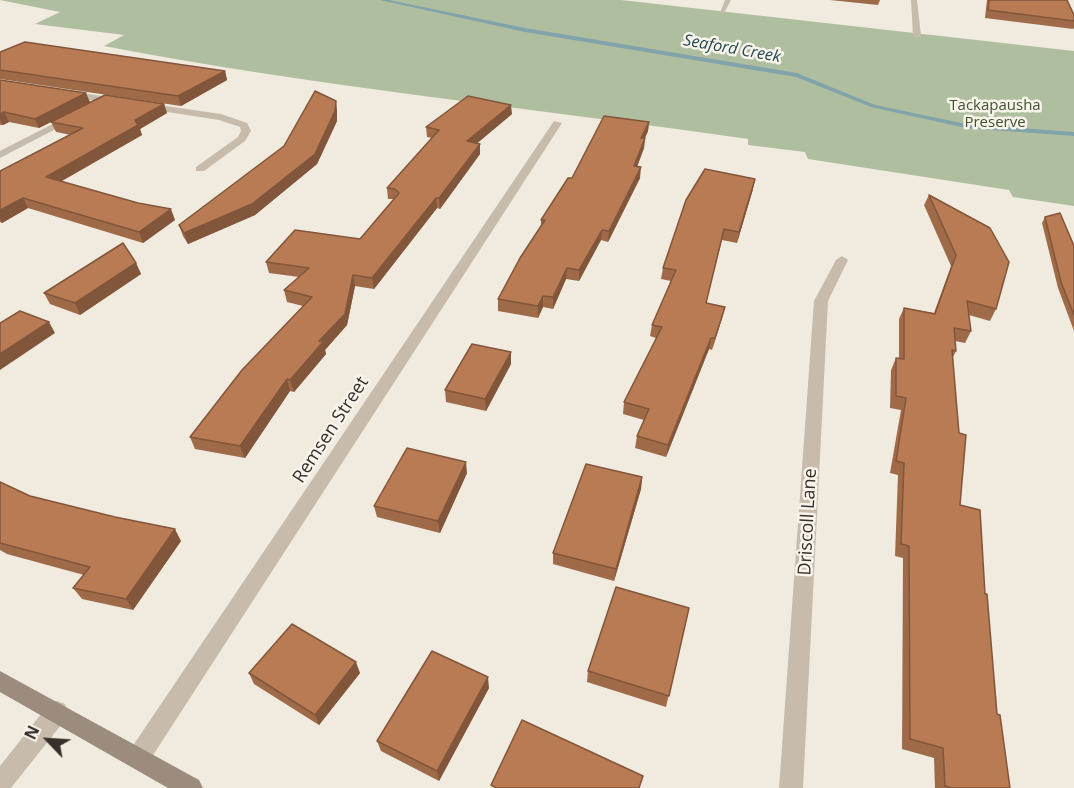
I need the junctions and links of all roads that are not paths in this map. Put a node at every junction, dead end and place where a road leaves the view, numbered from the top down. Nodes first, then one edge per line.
1 (728, 0) edge
2 (915, 0) edge
3 (722, 12) dead end
4 (917, 36) dead end
5 (58, 93) edge
6 (105, 100) junction
7 (128, 103) edge
8 (94, 105) edge
9 (140, 105) edge
10 (84, 111) edge
11 (557, 123) dead end
12 (0, 155) edge
13 (200, 169) dead end
14 (842, 260) dead end
15 (0, 681) edge
16 (57, 712) junction
17 (138, 758) junction
18 (0, 784) edge
19 (191, 788) edge
20 (791, 788) edge

1 - 3 street
2 - 4 street
5 - 6 street
6 - 7 street
6 - 8 street
9 - 13 street
10 - 12 street
11 - 17 street, Remsen Street
14 - 20 street, Driscoll Lane
15 - 16 street
16 - 17 street
16 - 18 street
17 - 19 street

